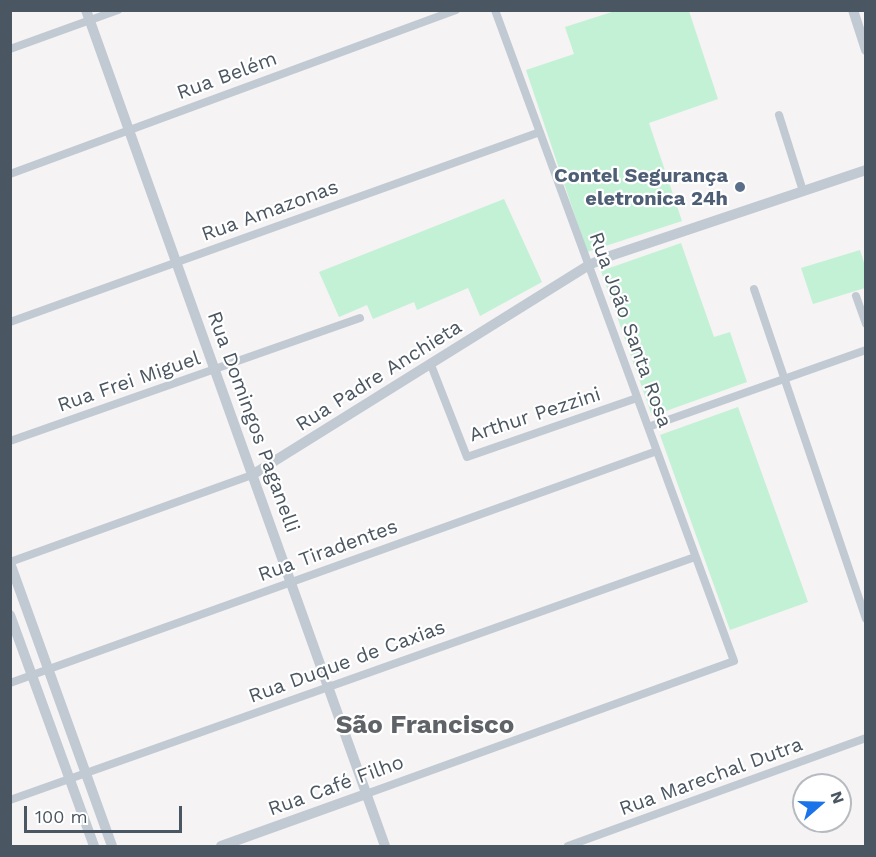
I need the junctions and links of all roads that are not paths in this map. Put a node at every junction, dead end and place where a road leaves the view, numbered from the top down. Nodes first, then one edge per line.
1 (118, 10) edge
2 (456, 10) edge
3 (495, 10) edge
4 (853, 10) edge
5 (88, 15) edge
6 (10, 50) edge
7 (866, 50) edge
8 (779, 116) dead end
9 (129, 129) junction
10 (540, 132) junction
11 (866, 170) edge
12 (10, 174) edge
13 (803, 191) junction
14 (176, 262) junction
15 (589, 265) junction
16 (754, 289) dead end
17 (856, 296) dead end
18 (360, 318) dead end
19 (10, 321) edge
20 (866, 324) edge
21 (866, 350) edge
22 (431, 365) junction
23 (215, 370) junction
24 (786, 379) junction
25 (637, 398) junction
26 (648, 427) junction
27 (10, 441) edge
28 (657, 451) junction
29 (252, 475) junction
30 (695, 557) junction
31 (10, 562) edge
32 (291, 582) junction
33 (10, 615) edge
34 (866, 619) edge
35 (734, 661) joint
36 (49, 669) junction
37 (32, 675) junction
38 (10, 683) edge
39 (328, 686) junction
40 (866, 738) edge
41 (86, 773) junction
42 (69, 779) junction
43 (366, 794) junction
44 (10, 800) edge
45 (94, 846) edge
46 (112, 846) edge
47 (221, 846) edge
48 (385, 846) edge
49 (568, 846) edge

1 - 5 street
2 - 9 street, Rua Belém
3 - 10 street, Rua João Santa Rosa
4 - 7 street
5 - 6 street
5 - 9 street, Rua Domingos Paganelli
8 - 13 street
9 - 12 street, Rua Belém
9 - 14 street, Rua Domingos Paganelli
10 - 14 street, Rua Amazonas
10 - 15 street, Rua João Santa Rosa
11 - 13 street, Rua Padre Anchieta
13 - 15 street, Rua Padre Anchieta
14 - 19 street, Rua Amazonas
14 - 23 street, Rua Domingos Paganelli
15 - 22 street, Rua Padre Anchieta
15 - 25 street, Rua João Santa Rosa
16 - 24 street
17 - 20 street
18 - 23 street, Rua Frei Miguel
21 - 24 street
22 - 25 street, Arthur Pezzini
22 - 29 street, Rua Padre Anchieta
23 - 27 street, Rua Frei Miguel
23 - 29 street, Rua Domingos Paganelli
24 - 26 street
24 - 34 street
25 - 26 street, Rua João Santa Rosa
26 - 28 street, Rua João Santa Rosa
28 - 30 street, Rua João Santa Rosa
28 - 32 street, Rua Tiradentes
29 - 31 street, Rua Padre Anchieta
29 - 32 street, Rua Domingos Paganelli
30 - 35 street, Rua João Santa Rosa
30 - 39 street, Rua Duque de Caxias
31 - 36 street
32 - 36 street, Rua Tiradentes
32 - 39 street, Rua Domingos Paganelli
33 - 37 street
35 - 43 street, Rua Café Filho
36 - 37 street, Rua Tiradentes
36 - 41 street
37 - 38 street, Rua Tiradentes
37 - 42 street
39 - 41 street, Rua Duque de Caxias
39 - 43 street, Rua Domingos Paganelli
40 - 49 street, Rua Marechal Dutra
41 - 42 street, Rua Duque de Caxias
41 - 46 street
42 - 44 street, Rua Duque de Caxias
42 - 45 street
43 - 47 street, Rua Café Filho
43 - 48 street, Rua Domingos Paganelli

